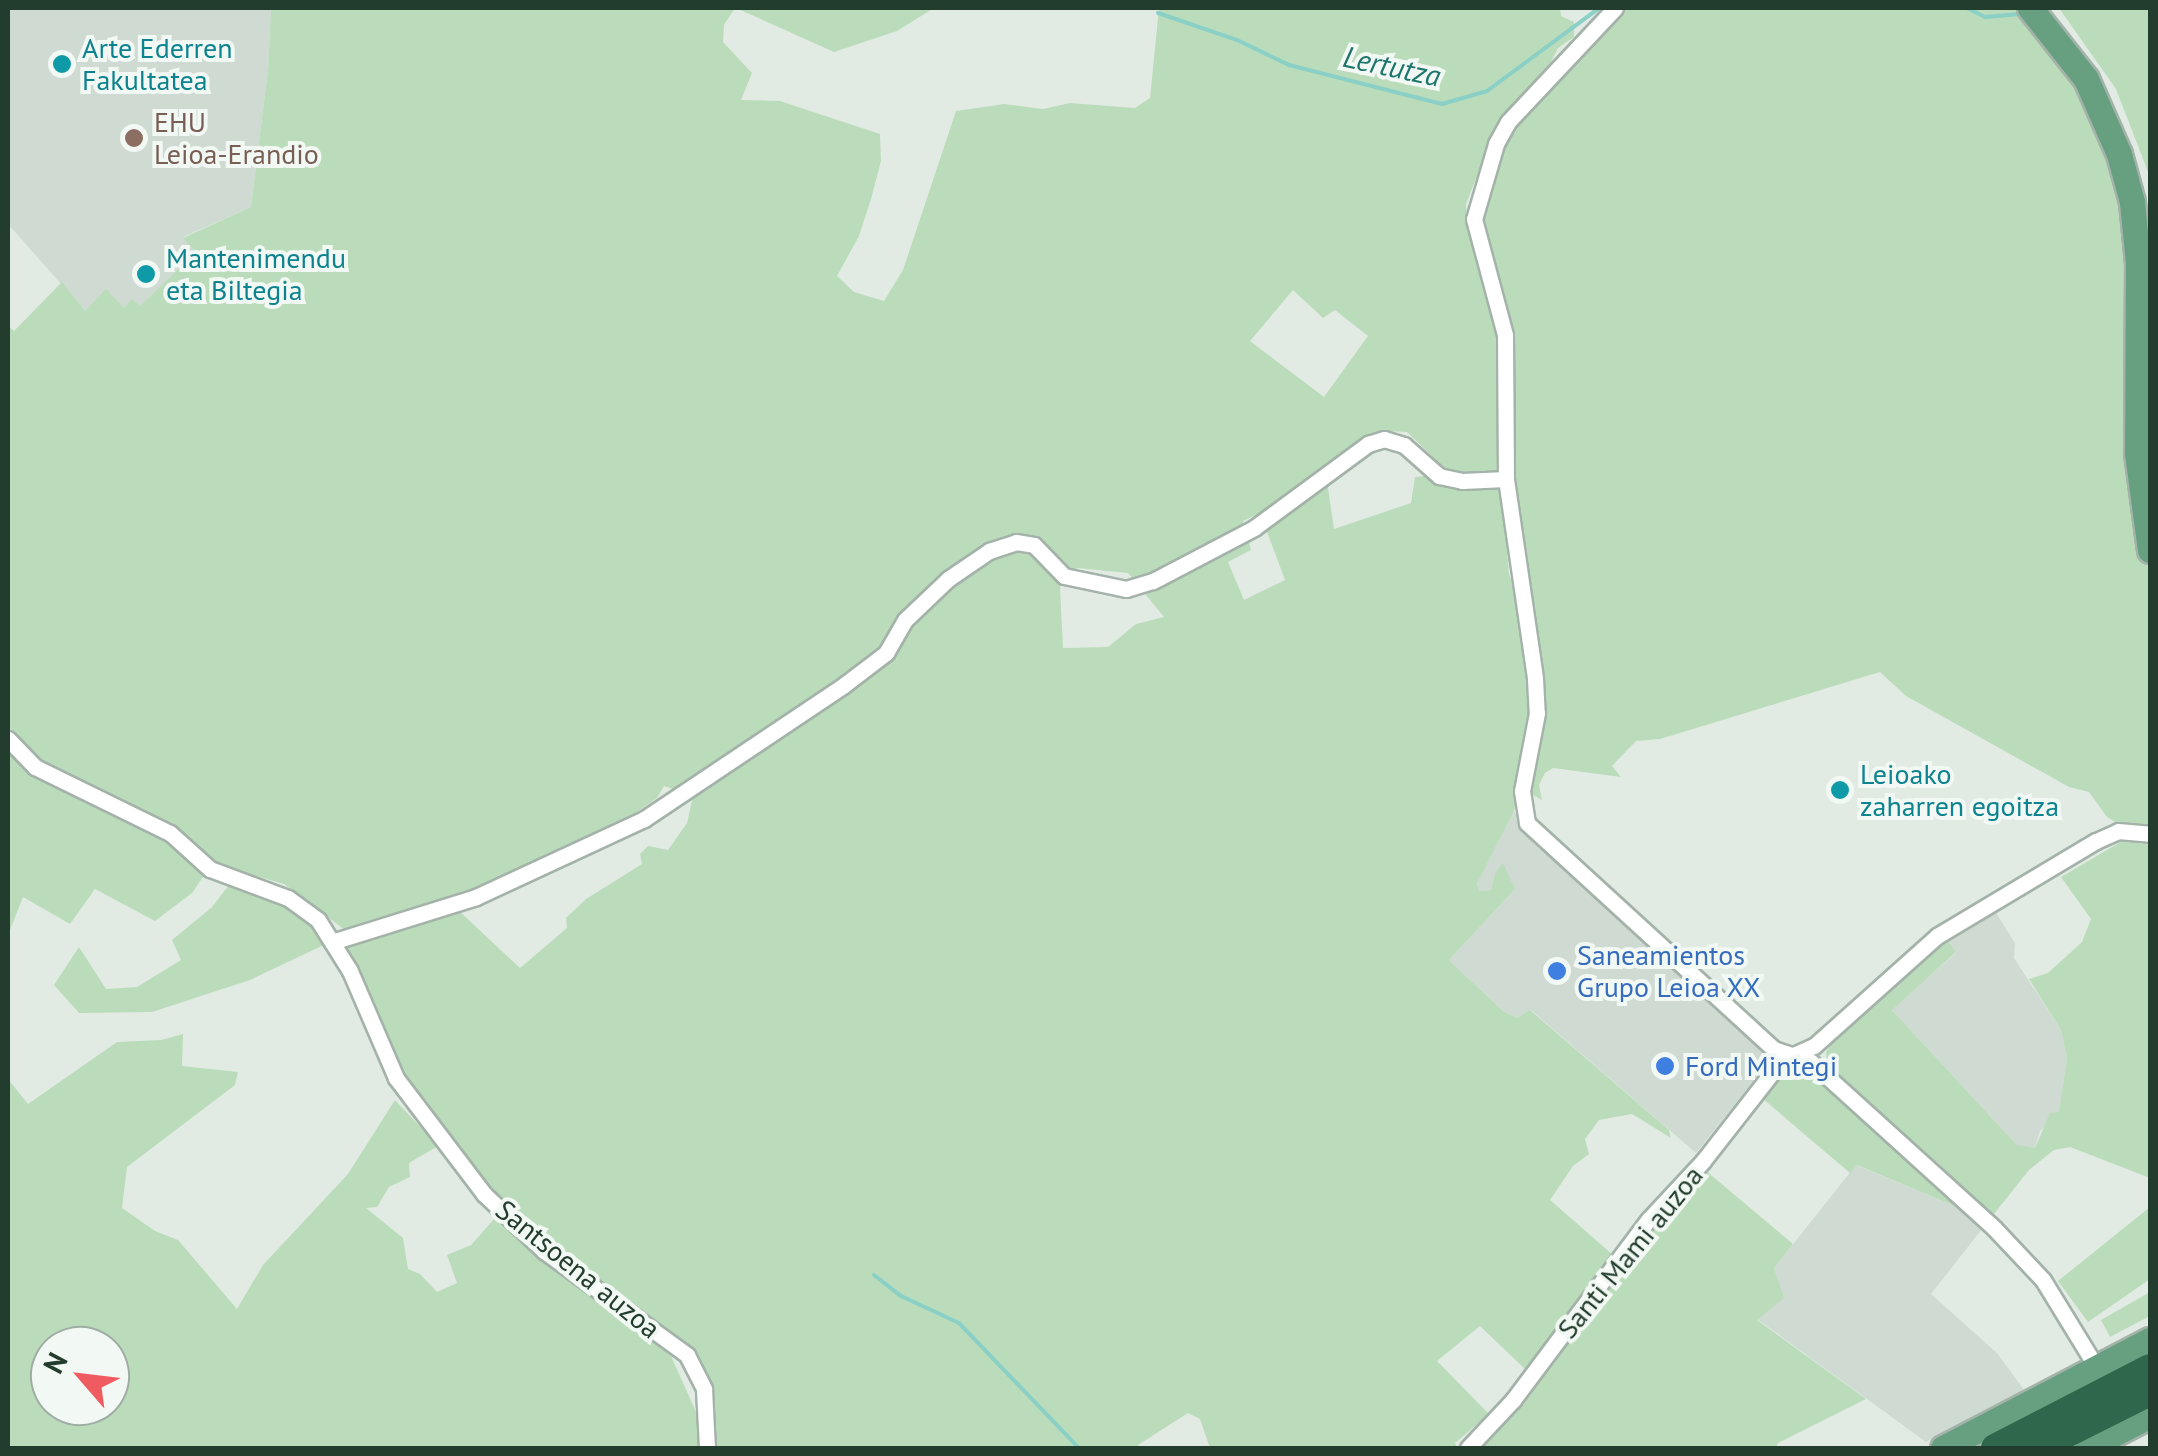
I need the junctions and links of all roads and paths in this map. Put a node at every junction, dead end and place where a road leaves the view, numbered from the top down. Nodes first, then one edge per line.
1 (1615, 8) edge
2 (2030, 8) edge
3 (2044, 8) edge
4 (1506, 478) junction
5 (2150, 494) edge
6 (2150, 550) edge
7 (8, 739) edge
8 (2150, 834) edge
9 (335, 941) junction
10 (1791, 1054) junction
11 (396, 1078) junction
12 (389, 1096) dead end
13 (2150, 1340) edge
14 (2150, 1352) edge
15 (2097, 1368) junction
16 (2150, 1368) edge
17 (2145, 1403) edge
18 (2070, 1409) junction
19 (707, 1448) edge
20 (1468, 1448) edge
21 (1943, 1448) edge
22 (1994, 1448) edge
23 (2038, 1448) edge
24 (2062, 1448) edge
25 (2087, 1448) edge

1 - 4 street
2 - 6 main road
3 - 5 main road
4 - 9 street
4 - 10 street
7 - 9 street, Santsoena auzoa
8 - 10 street, Santi Mami auzoa
9 - 11 street, Santsoena auzoa
10 - 15 street
10 - 20 street, Santi Mami auzoa
11 - 12 street
11 - 19 street, Santsoena auzoa
13 - 15 main road
14 - 18 highway
15 - 21 main road
16 - 18 highway
17 - 23 highway
17 - 24 highway
17 - 25 main road
18 - 22 highway

